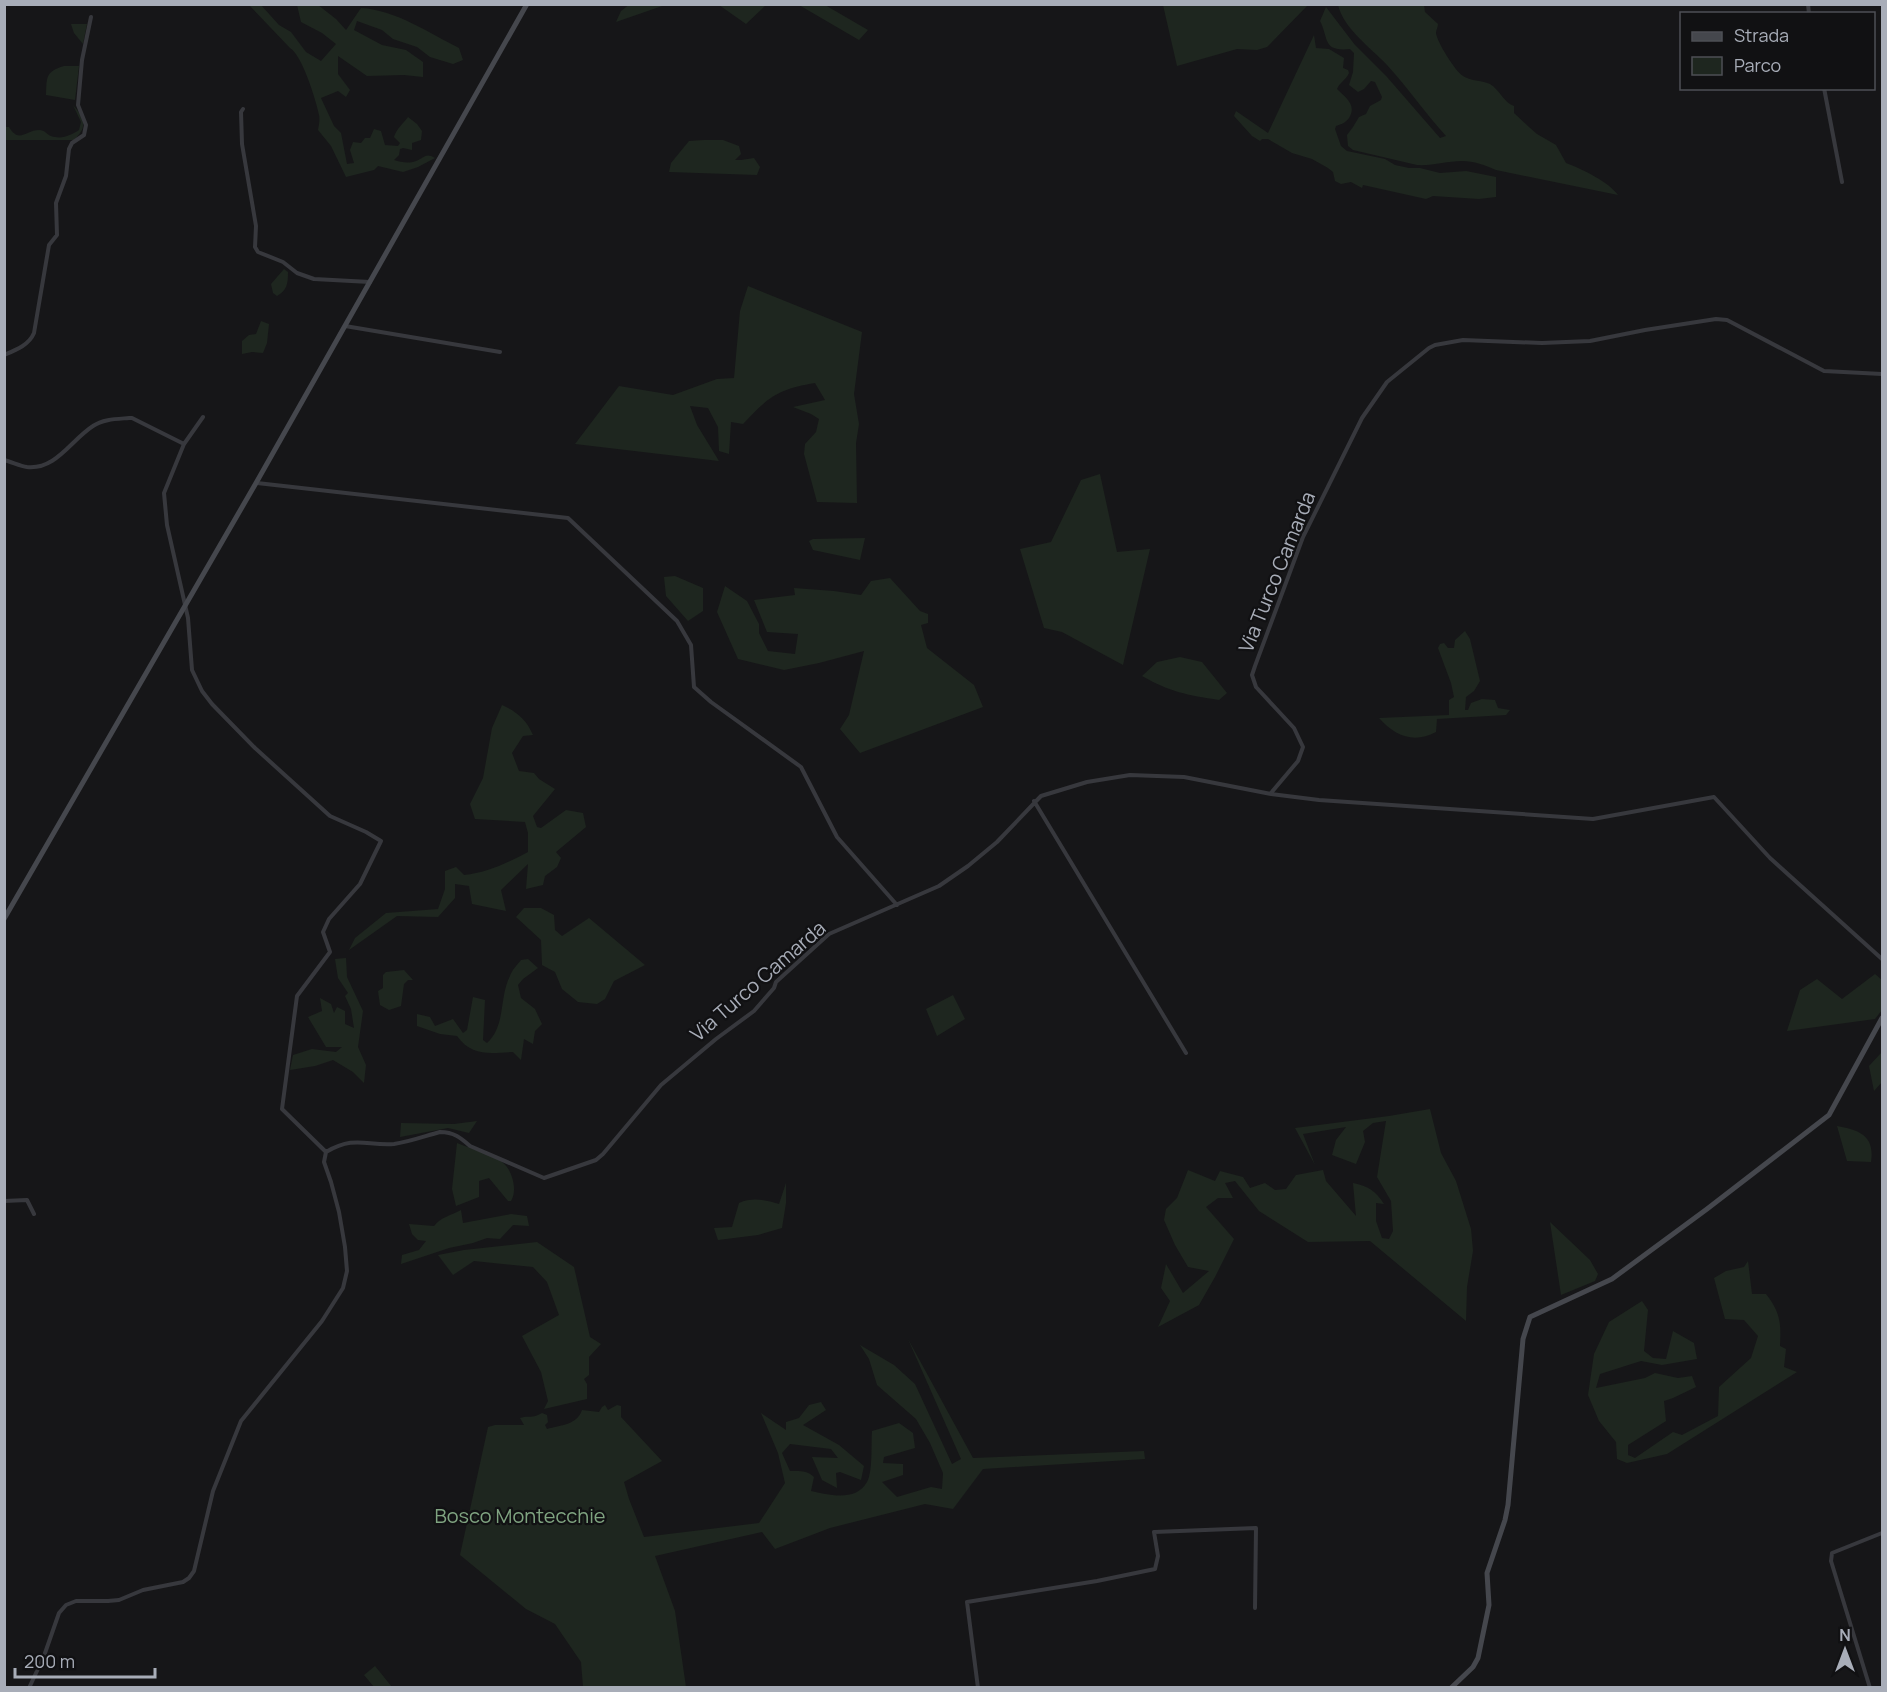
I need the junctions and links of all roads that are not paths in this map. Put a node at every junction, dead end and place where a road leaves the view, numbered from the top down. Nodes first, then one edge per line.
1 (527, 4) edge
2 (91, 17) dead end
3 (1824, 90) edge
4 (243, 109) dead end
5 (1842, 182) dead end
6 (370, 282) junction
7 (345, 326) junction
8 (500, 352) dead end
9 (4, 355) edge
10 (1882, 374) edge
11 (203, 417) dead end
12 (184, 444) junction
13 (4, 460) edge
14 (256, 483) junction
15 (185, 606) junction
16 (1271, 794) junction
17 (1034, 801) junction
18 (897, 905) junction
19 (4, 919) edge
20 (1882, 959) edge
21 (1882, 1018) edge
22 (1186, 1053) dead end
23 (326, 1152) junction
24 (4, 1201) edge
25 (34, 1214) dead end
26 (1882, 1533) edge
27 (1256, 1608) dead end
28 (29, 1688) edge
29 (978, 1688) edge
30 (1451, 1688) edge
31 (1870, 1688) edge

1 - 6 main road
2 - 9 street
3 - 5 street
4 - 6 street
6 - 7 main road
7 - 8 street
7 - 14 main road
10 - 16 street, Via Turco Camarda
11 - 12 street
12 - 13 street
12 - 15 street
14 - 15 main road
14 - 18 street
15 - 19 main road
15 - 23 street
16 - 17 street, Via Turco Camarda
16 - 20 street
17 - 18 street, Via Turco Camarda
17 - 22 street
18 - 23 street, Via Turco Camarda
21 - 30 main road
23 - 28 street
24 - 25 street
26 - 31 street
27 - 29 street

